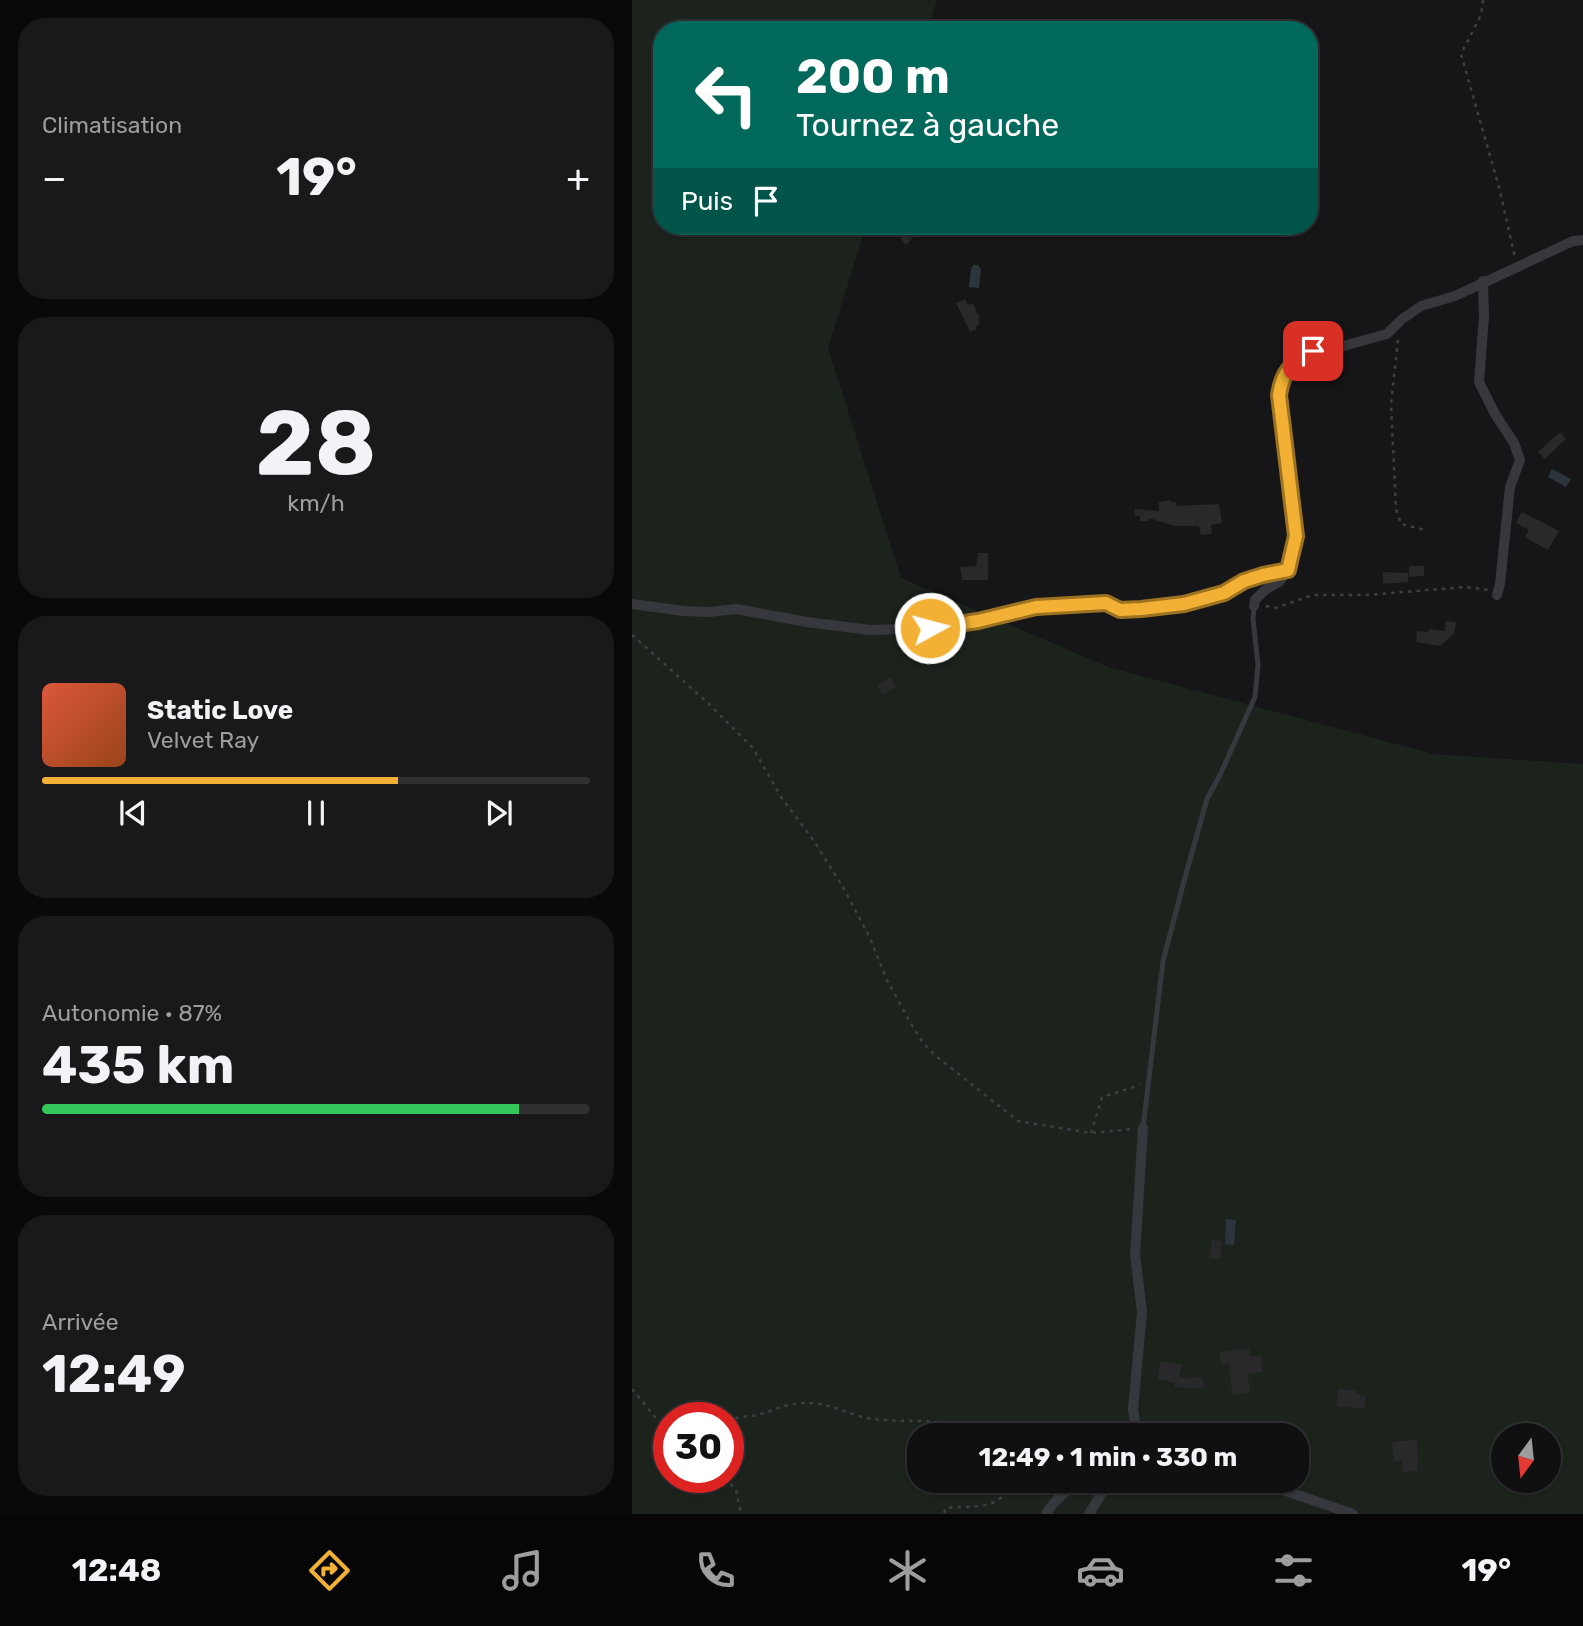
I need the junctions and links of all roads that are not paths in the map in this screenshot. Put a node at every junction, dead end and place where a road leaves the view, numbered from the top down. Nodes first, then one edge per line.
1 (1583, 240) edge
2 (1483, 281) junction
3 (1288, 570) junction
4 (1497, 593) road end
5 (632, 604) edge
6 (1254, 605) joint
7 (1143, 1128) joint
8 (1135, 1423) edge
9 (1064, 1493) edge
10 (1102, 1493) edge
11 (1292, 1493) edge
12 (1046, 1514) edge
13 (1089, 1514) edge
14 (1353, 1514) edge

1 - 2 street
2 - 3 street
2 - 4 street
3 - 5 street
3 - 6 street
6 - 7 lane
7 - 8 street
9 - 12 street
10 - 13 street
11 - 14 street

